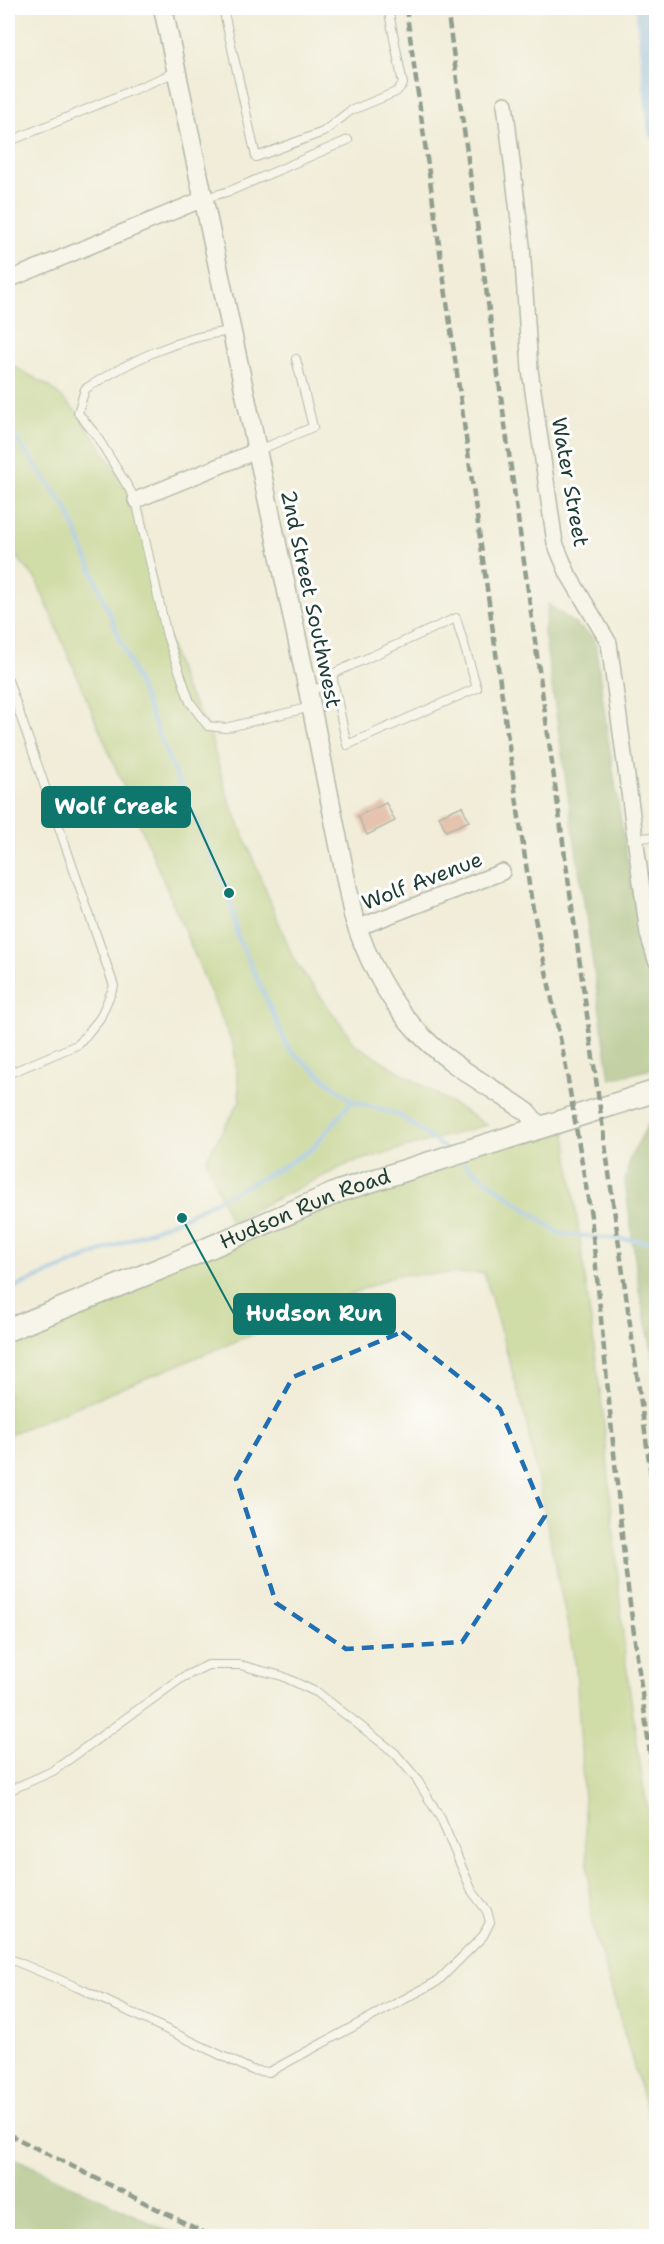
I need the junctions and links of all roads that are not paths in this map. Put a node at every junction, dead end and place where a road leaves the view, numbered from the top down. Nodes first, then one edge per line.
1 (163, 8) edge
2 (223, 8) edge
3 (388, 8) edge
4 (176, 72) junction
5 (505, 104) dead end
6 (348, 140) dead end
7 (8, 142) edge
8 (203, 199) junction
9 (8, 280) edge
10 (231, 331) junction
11 (296, 359) dead end
12 (256, 451) junction
13 (136, 500) junction
14 (8, 680) edge
15 (334, 685) junction
16 (310, 699) junction
17 (657, 837) edge
18 (635, 838) junction
19 (502, 872) dead end
20 (357, 928) junction
21 (657, 960) edge
22 (8, 1074) edge
23 (657, 1090) edge
24 (540, 1128) junction
25 (8, 1330) edge
26 (8, 1791) edge
27 (8, 1958) edge

1 - 4 street, 2nd Street Southwest
2 - 3 lane
4 - 7 lane
4 - 8 street, 2nd Street Southwest
5 - 18 street, Water Street
6 - 8 lane
8 - 9 street
8 - 10 street, 2nd Street Southwest
10 - 12 street, 2nd Street Southwest
10 - 13 lane
11 - 12 lane
12 - 13 street
12 - 16 street, 2nd Street Southwest
13 - 16 lane
14 - 22 lane
15 - 15 lane
15 - 16 lane
16 - 20 street, 2nd Street Southwest
17 - 18 lane
18 - 21 street, Water Street
19 - 20 street, Wolf Avenue
20 - 24 street, 2nd Street Southwest
23 - 24 main road, Hudson Run Road
24 - 25 main road, Hudson Run Road
26 - 27 lane

